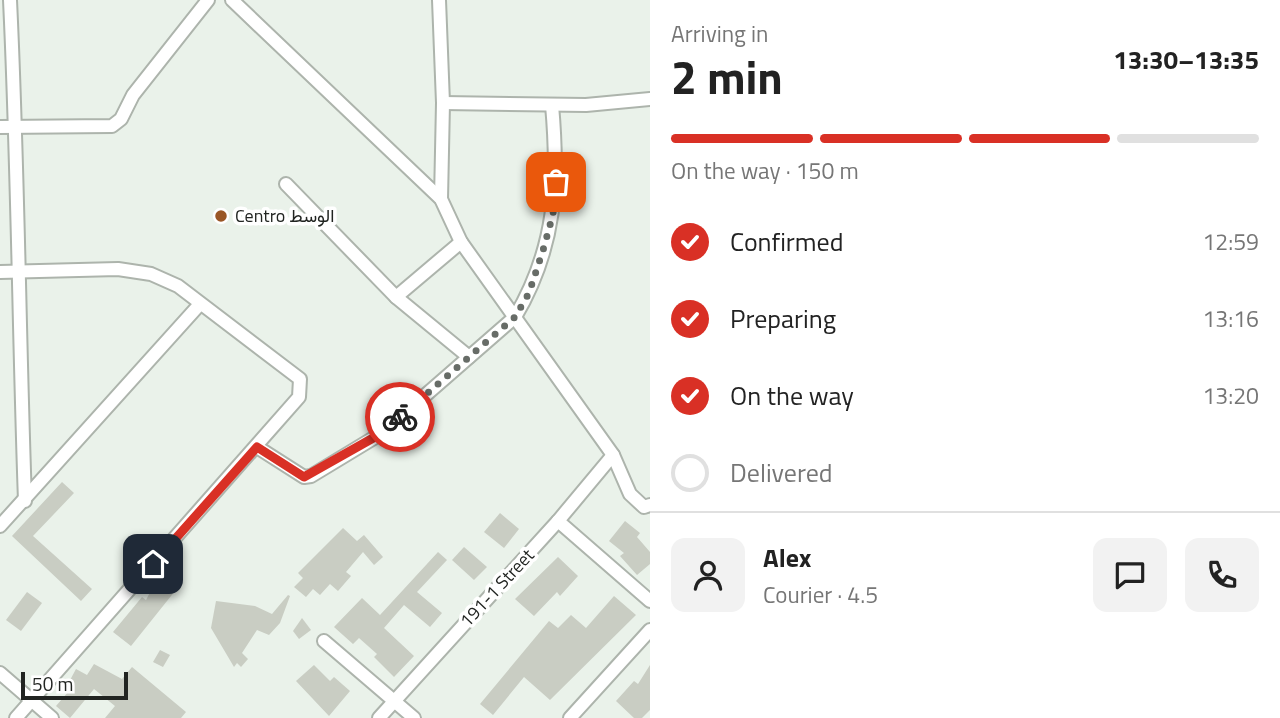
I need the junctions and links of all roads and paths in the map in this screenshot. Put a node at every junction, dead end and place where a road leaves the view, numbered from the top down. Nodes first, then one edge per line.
1 (10, 0) edge
2 (208, 0) edge
3 (232, 0) edge
4 (439, 0) edge
5 (650, 99) edge
6 (443, 103) junction
7 (552, 105) junction
8 (0, 127) edge
9 (16, 127) junction
10 (286, 184) dead end
11 (441, 199) junction
12 (461, 242) junction
13 (0, 272) edge
14 (17, 272) junction
15 (396, 297) junction
16 (200, 304) junction
17 (515, 317) junction
18 (469, 357) junction
19 (257, 447) junction
20 (613, 455) junction
21 (25, 501) junction
22 (650, 505) edge
23 (558, 521) junction
24 (0, 526) edge
25 (650, 601) edge
26 (650, 630) edge
27 (324, 642) dead end
28 (0, 673) edge
29 (32, 700) junction
30 (394, 700) junction
31 (16, 718) edge
32 (52, 718) edge
33 (379, 718) edge
34 (414, 718) edge
35 (570, 718) edge

1 - 9 street
2 - 9 street
3 - 11 street
4 - 6 street
5 - 7 street
6 - 7 street
6 - 11 street
7 - 17 street
8 - 9 street
9 - 14 street
10 - 15 street
11 - 12 street
12 - 15 street
12 - 17 street
13 - 14 street
14 - 16 street
14 - 21 street
15 - 18 street
16 - 19 street
16 - 21 street
17 - 18 street
17 - 20 street
18 - 19 street
19 - 29 street
20 - 22 street
20 - 23 street, 191-1 Street
21 - 24 street
23 - 25 street
23 - 30 street, 191-1 Street
26 - 35 street
27 - 30 street
28 - 29 street
29 - 31 street
29 - 32 street
30 - 33 street, 191-1 Street
30 - 34 street

